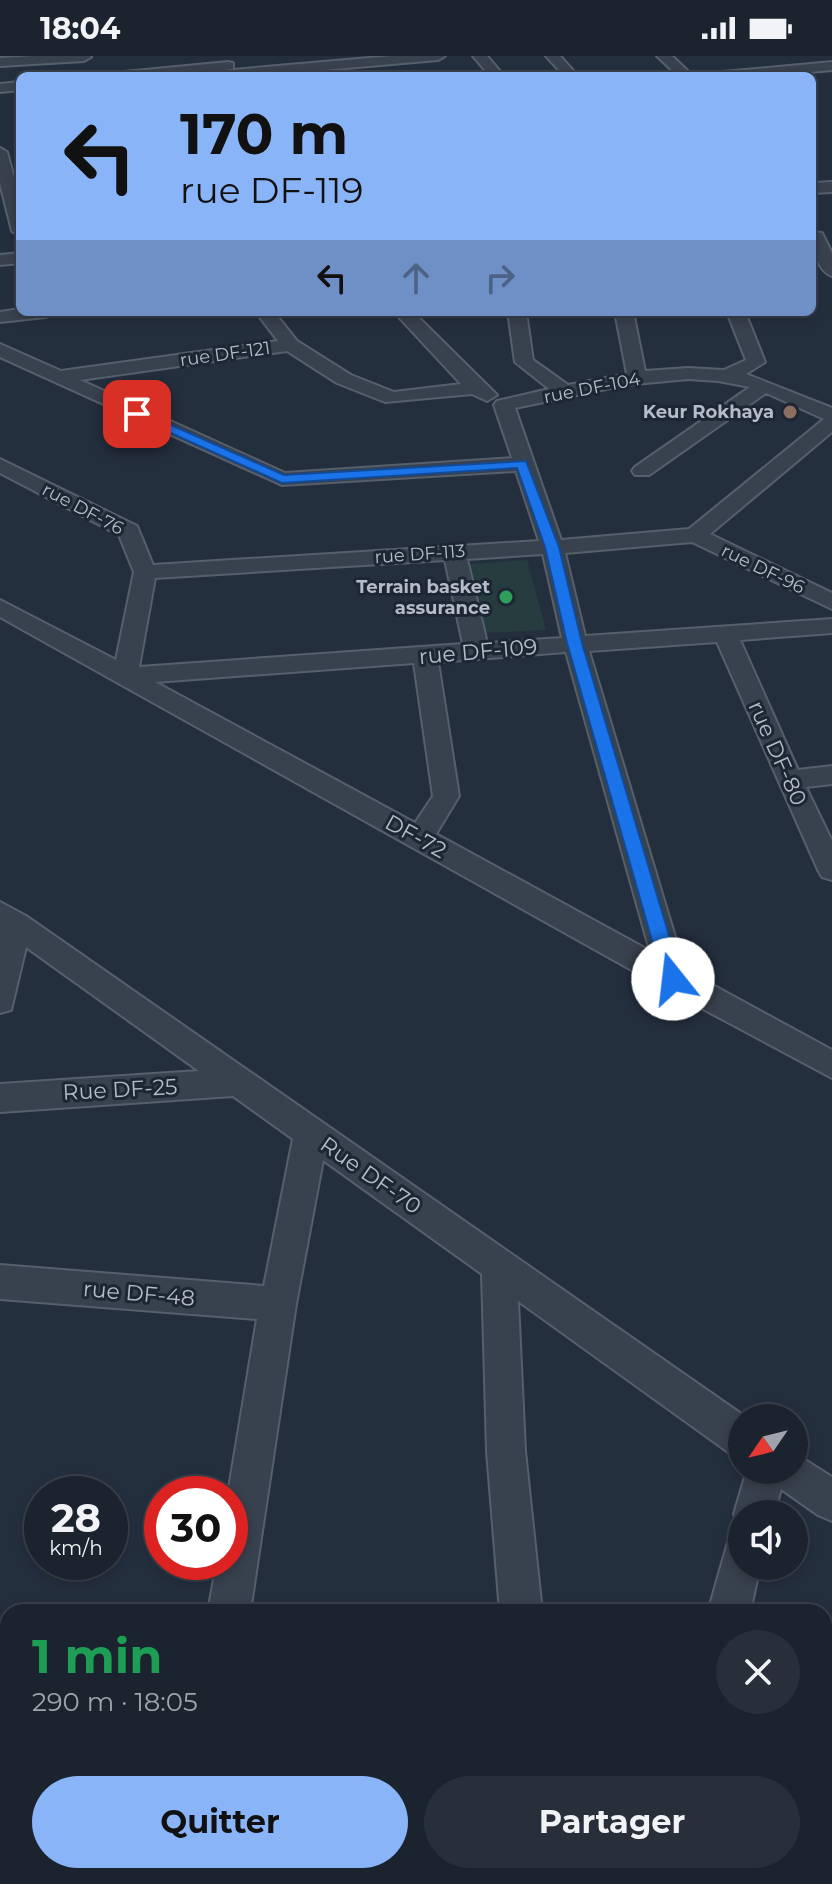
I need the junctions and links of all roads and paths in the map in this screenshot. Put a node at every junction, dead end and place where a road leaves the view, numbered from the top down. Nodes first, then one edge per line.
1 (342, 56) edge
2 (438, 56) edge
3 (480, 56) edge
4 (553, 56) edge
5 (664, 56) edge
6 (775, 56) edge
7 (84, 57) edge
8 (406, 59) junction
9 (0, 62) edge
10 (191, 63) edge
11 (309, 64) edge
12 (832, 66) edge
13 (810, 68) junction
14 (792, 70) junction
15 (145, 72) edge
16 (242, 72) edge
17 (414, 72) edge
18 (494, 72) edge
19 (567, 72) edge
20 (682, 72) edge
21 (769, 72) edge
22 (815, 72) edge
23 (816, 73) edge
24 (832, 85) edge
25 (3, 146) edge
26 (16, 211) edge
27 (820, 236) edge
28 (832, 271) edge
29 (268, 316) edge
30 (407, 316) edge
31 (518, 316) edge
32 (625, 316) edge
33 (738, 316) edge
34 (290, 345) junction
35 (0, 350) edge
36 (728, 376) junction
37 (57, 377) junction
38 (637, 377) junction
39 (764, 386) junction
40 (476, 388) junction
41 (565, 392) junction
42 (504, 405) junction
43 (832, 415) edge
44 (832, 422) edge
45 (522, 464) junction
46 (0, 465) edge
47 (642, 471) dead end
48 (695, 535) junction
49 (552, 547) junction
50 (454, 551) junction
51 (145, 572) junction
52 (832, 602) edge
53 (0, 607) edge
54 (832, 626) edge
55 (726, 635) junction
56 (575, 643) junction
57 (477, 651) junction
58 (425, 655) junction
59 (125, 676) junction
60 (832, 775) edge
61 (789, 780) junction
62 (420, 838) junction
63 (832, 870) edge
64 (8, 919) edge
65 (673, 979) junction
66 (0, 1001) edge
67 (832, 1065) edge
68 (240, 1082) junction
69 (0, 1098) edge
70 (311, 1133) junction
71 (499, 1266) junction
72 (0, 1282) edge
73 (278, 1304) junction
74 (728, 1428) edge
75 (808, 1484) edge
76 (832, 1501) edge
77 (736, 1580) edge
78 (230, 1604) edge
79 (520, 1604) edge
80 (731, 1604) edge

1 - 11 street
2 - 8 street
3 - 18 street
4 - 19 street
5 - 20 street
6 - 14 street
7 - 9 street
8 - 11 street
8 - 17 street
10 - 11 street
10 - 15 street
11 - 16 street
12 - 13 street
13 - 14 street
13 - 22 street
14 - 21 street
23 - 24 street
25 - 26 street
27 - 28 street
29 - 34 street
30 - 40 street
31 - 41 street
32 - 38 street
33 - 36 street
34 - 37 street, rue DF-121
34 - 40 street, rue DF-121
35 - 37 street
36 - 38 street, rue DF-104
36 - 39 street, rue DF-104
37 - 45 street
38 - 41 street, rue DF-104
39 - 43 street, rue DF-104
39 - 47 street
40 - 42 street
41 - 42 street, rue DF-104
42 - 45 street
44 - 48 street
45 - 49 street
46 - 51 street, rue DF-76
48 - 49 street, rue DF-113
48 - 52 street, rue DF-96
49 - 50 street, rue DF-113
49 - 56 street
50 - 51 street, rue DF-113
50 - 57 street
51 - 59 street
53 - 59 street, DF-72 / DF-72
54 - 55 street, rue DF-109
55 - 56 street, rue DF-109
55 - 61 street, rue DF-80
56 - 57 street, rue DF-109
56 - 65 street
57 - 58 street, rue DF-109
58 - 59 street, rue DF-109
58 - 62 street
59 - 62 street, DF-72 / DF-72
60 - 61 street
61 - 63 street, rue DF-80
62 - 65 street, DF-72 / DF-72
64 - 66 street
64 - 68 street, Rue DF-70
65 - 67 street, DF-72 / DF-72
68 - 69 street, Rue DF-25
68 - 70 street, Rue DF-70
70 - 71 street, Rue DF-70
70 - 73 street
71 - 74 street, Rue DF-70
71 - 79 street
72 - 73 street, rue DF-48
73 - 78 street
75 - 76 street
77 - 80 street

